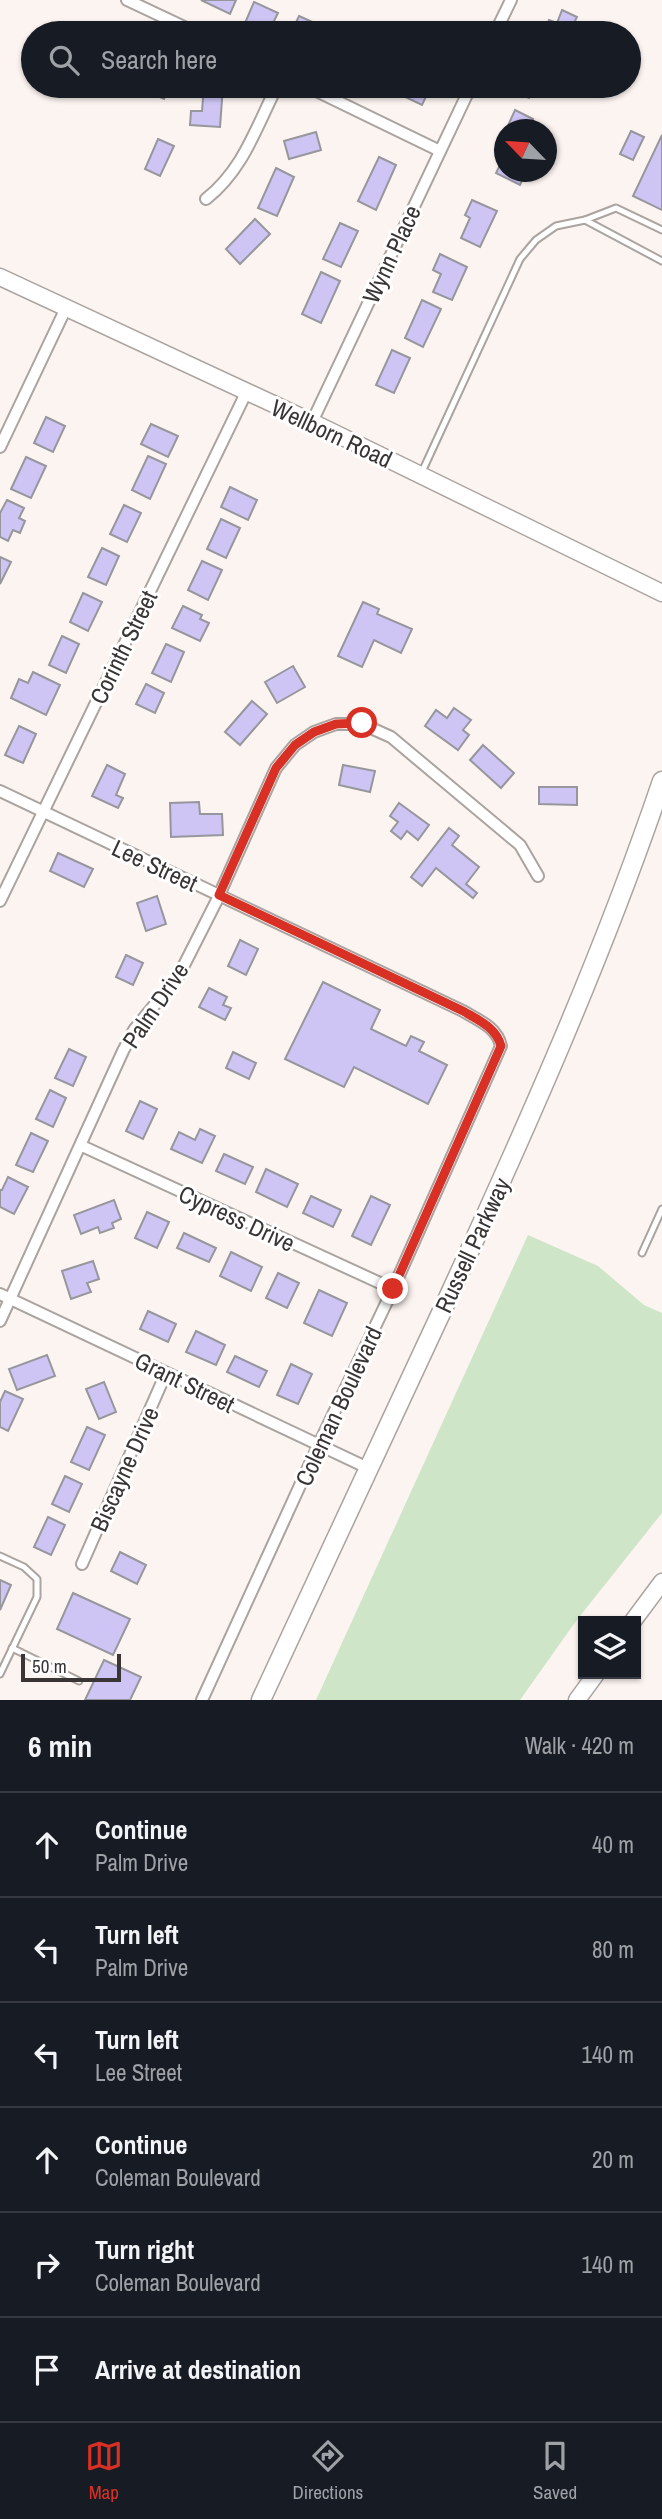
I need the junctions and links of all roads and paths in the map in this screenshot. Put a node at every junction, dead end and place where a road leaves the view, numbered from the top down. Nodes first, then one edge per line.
1 (127, 0) edge
2 (511, 0) edge
3 (172, 21) edge
4 (501, 21) edge
5 (270, 98) edge
6 (331, 98) edge
7 (465, 98) edge
8 (440, 151) junction
9 (206, 200) dead end
10 (585, 220) junction
11 (662, 230) edge
12 (662, 261) edge
13 (0, 277) edge
14 (66, 308) junction
15 (246, 393) junction
16 (312, 422) junction
17 (0, 447) edge
18 (421, 476) junction
19 (662, 593) edge
20 (662, 781) edge
21 (0, 790) edge
22 (43, 811) junction
23 (538, 876) dead end
24 (219, 895) junction
25 (0, 901) edge
26 (463, 1011) joint
27 (82, 1146) junction
28 (662, 1209) edge
29 (642, 1253) dead end
30 (393, 1289) junction
31 (5, 1297) edge
32 (0, 1321) edge
33 (166, 1373) junction
34 (318, 1446) junction
35 (370, 1469) junction
36 (0, 1556) edge
37 (82, 1564) dead end
38 (662, 1581) edge
39 (638, 1616) edge
40 (12, 1648) junction
41 (0, 1674) edge
42 (592, 1679) edge
43 (79, 1681) dead end
44 (202, 1700) edge
45 (261, 1700) edge
46 (577, 1700) edge

1 - 3 street
2 - 4 street
5 - 9 street
6 - 8 street
7 - 8 street, Wynn Place
8 - 16 street, Wynn Place
10 - 11 lane
10 - 12 lane
10 - 18 lane
13 - 14 street, Wellborn Road
14 - 15 street, Wellborn Road
14 - 17 street
15 - 16 street, Wellborn Road
15 - 22 street, Corinth Street
16 - 18 street, Wellborn Road
18 - 19 street, Wellborn Road
20 - 35 main road, Russell Parkway
21 - 22 street, Lee Street
22 - 24 street, Lee Street
22 - 25 street, Corinth Street
23 - 24 street, Palm Drive
24 - 26 street, Lee Street
24 - 27 street, Palm Drive
26 - 30 street, Coleman Boulevard
27 - 30 street, Cypress Drive
27 - 31 street, Palm Drive
28 - 29 lane
30 - 34 street, Coleman Boulevard
31 - 32 street, Palm Drive
31 - 33 street, Grant Street
33 - 34 street, Grant Street
33 - 37 street, Biscayne Drive
34 - 35 street, Grant Street
34 - 44 street, Coleman Boulevard
35 - 45 main road, Russell Parkway
36 - 40 lane
38 - 39 street
40 - 41 lane
40 - 43 lane
42 - 46 street

